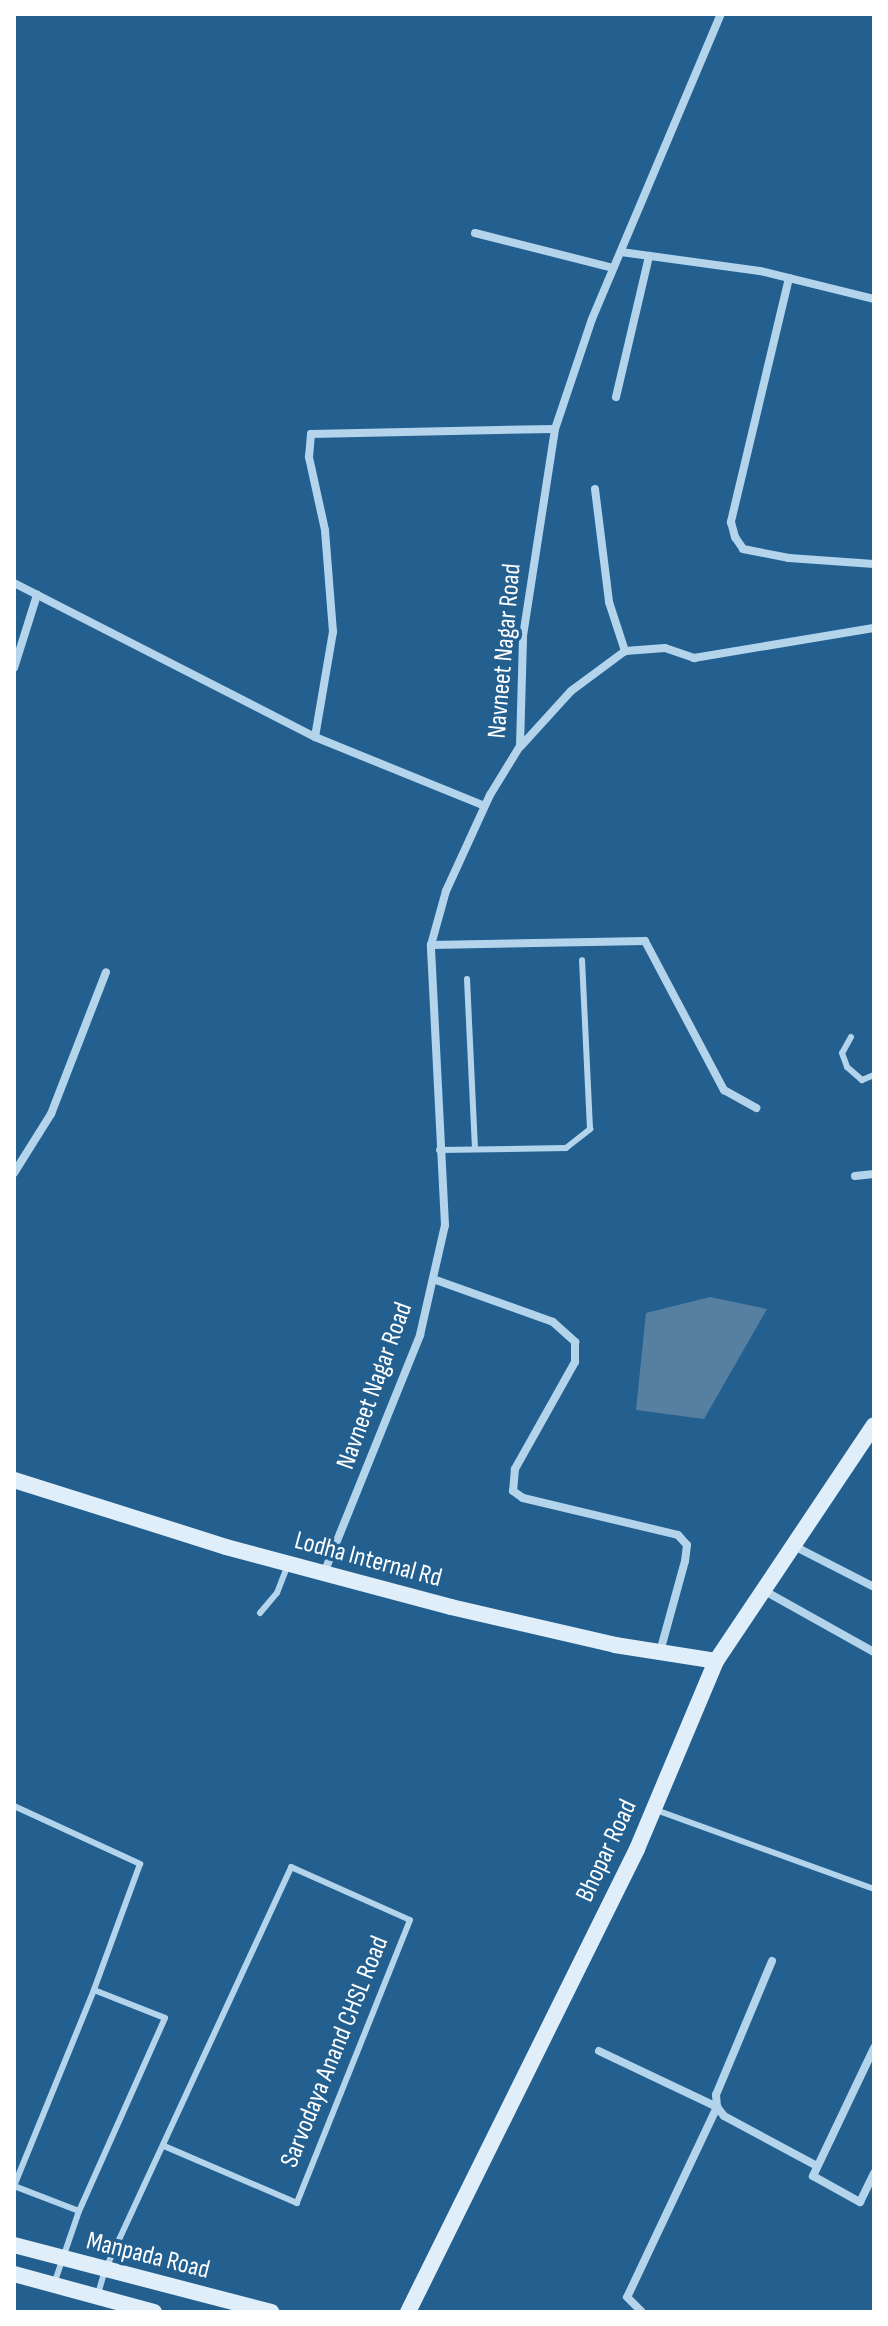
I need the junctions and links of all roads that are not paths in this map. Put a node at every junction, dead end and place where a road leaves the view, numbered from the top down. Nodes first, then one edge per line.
1 (721, 14) edge
2 (475, 233) dead end
3 (621, 252) junction
4 (649, 256) junction
5 (613, 268) junction
6 (789, 278) junction
7 (874, 299) edge
8 (616, 397) dead end
9 (555, 429) junction
10 (595, 489) dead end
11 (874, 564) edge
12 (14, 583) edge
13 (37, 595) junction
14 (874, 628) edge
15 (625, 651) junction
16 (14, 668) edge
17 (315, 737) junction
18 (520, 746) junction
19 (485, 806) junction
20 (431, 945) junction
21 (582, 960) dead end
22 (106, 972) dead end
23 (467, 979) dead end
24 (851, 1037) dead end
25 (874, 1075) edge
26 (756, 1108) dead end
27 (475, 1149) junction
28 (439, 1150) junction
29 (14, 1173) edge
30 (874, 1174) edge
31 (855, 1176) dead end
32 (433, 1279) junction
33 (874, 1425) edge
34 (14, 1480) edge
35 (794, 1546) junction
36 (288, 1564) junction
37 (324, 1574) junction
38 (874, 1587) edge
39 (763, 1589) junction
40 (260, 1613) dead end
41 (660, 1652) junction
42 (874, 1652) edge
43 (716, 1661) junction
44 (14, 1806) edge
45 (654, 1809) junction
46 (874, 1889) edge
47 (772, 1961) dead end
48 (94, 1990) junction
49 (874, 2048) edge
50 (599, 2051) dead end
51 (717, 2107) junction
52 (164, 2146) junction
53 (815, 2165) junction
54 (874, 2173) edge
55 (14, 2186) edge
56 (79, 2211) junction
57 (14, 2245) edge
58 (61, 2258) junction
59 (105, 2270) junction
60 (14, 2274) edge
61 (54, 2284) junction
62 (98, 2296) junction
63 (154, 2312) edge
64 (271, 2312) edge
65 (408, 2312) edge
66 (642, 2312) edge

1 - 3 street, Navneet Nagar Road
2 - 5 street
3 - 4 street
3 - 5 street, Navneet Nagar Road
4 - 6 street
4 - 8 street
5 - 9 street, Navneet Nagar Road
6 - 7 street
6 - 11 street
9 - 17 street
9 - 18 street, Navneet Nagar Road
10 - 15 street
12 - 13 street
13 - 16 street
13 - 17 street
14 - 15 street
15 - 18 street
17 - 19 street
18 - 19 street, Navneet Nagar Road
19 - 20 street, Navneet Nagar Road
20 - 26 street
20 - 28 street, Navneet Nagar Road
21 - 27 lane
22 - 29 street
23 - 27 lane
24 - 25 lane
27 - 28 lane
28 - 32 street, Navneet Nagar Road
30 - 31 street
32 - 37 street, Navneet Nagar Road
32 - 41 street
33 - 35 street, Bhopar Road
34 - 36 street, Lodha Internal Rd
35 - 38 street
35 - 39 street, Bhopar Road
36 - 37 street, Lodha Internal Rd
36 - 40 lane
37 - 41 street, Lodha Internal Rd
39 - 42 street
39 - 43 street, Bhopar Road
41 - 43 street, Lodha Internal Rd
43 - 45 street, Bhopar Road
44 - 48 lane
45 - 46 lane
45 - 65 street, Bhopar Road
47 - 51 street
48 - 55 lane
48 - 56 lane
49 - 53 street
50 - 51 street
51 - 53 street
51 - 66 street
52 - 52 lane, Sarvodaya Anand CHSL Road
52 - 59 lane, Sarvodaya Anand CHSL Road
53 - 54 street
55 - 56 lane
56 - 58 lane
57 - 58 street, Manpada Road
58 - 59 street, Manpada Road
58 - 61 lane
59 - 62 lane, Sarvodaya Anand CHSL Road
59 - 64 street, Manpada Road
60 - 61 street, Manpada Road
61 - 62 street, Manpada Road
62 - 63 street, Manpada Road

